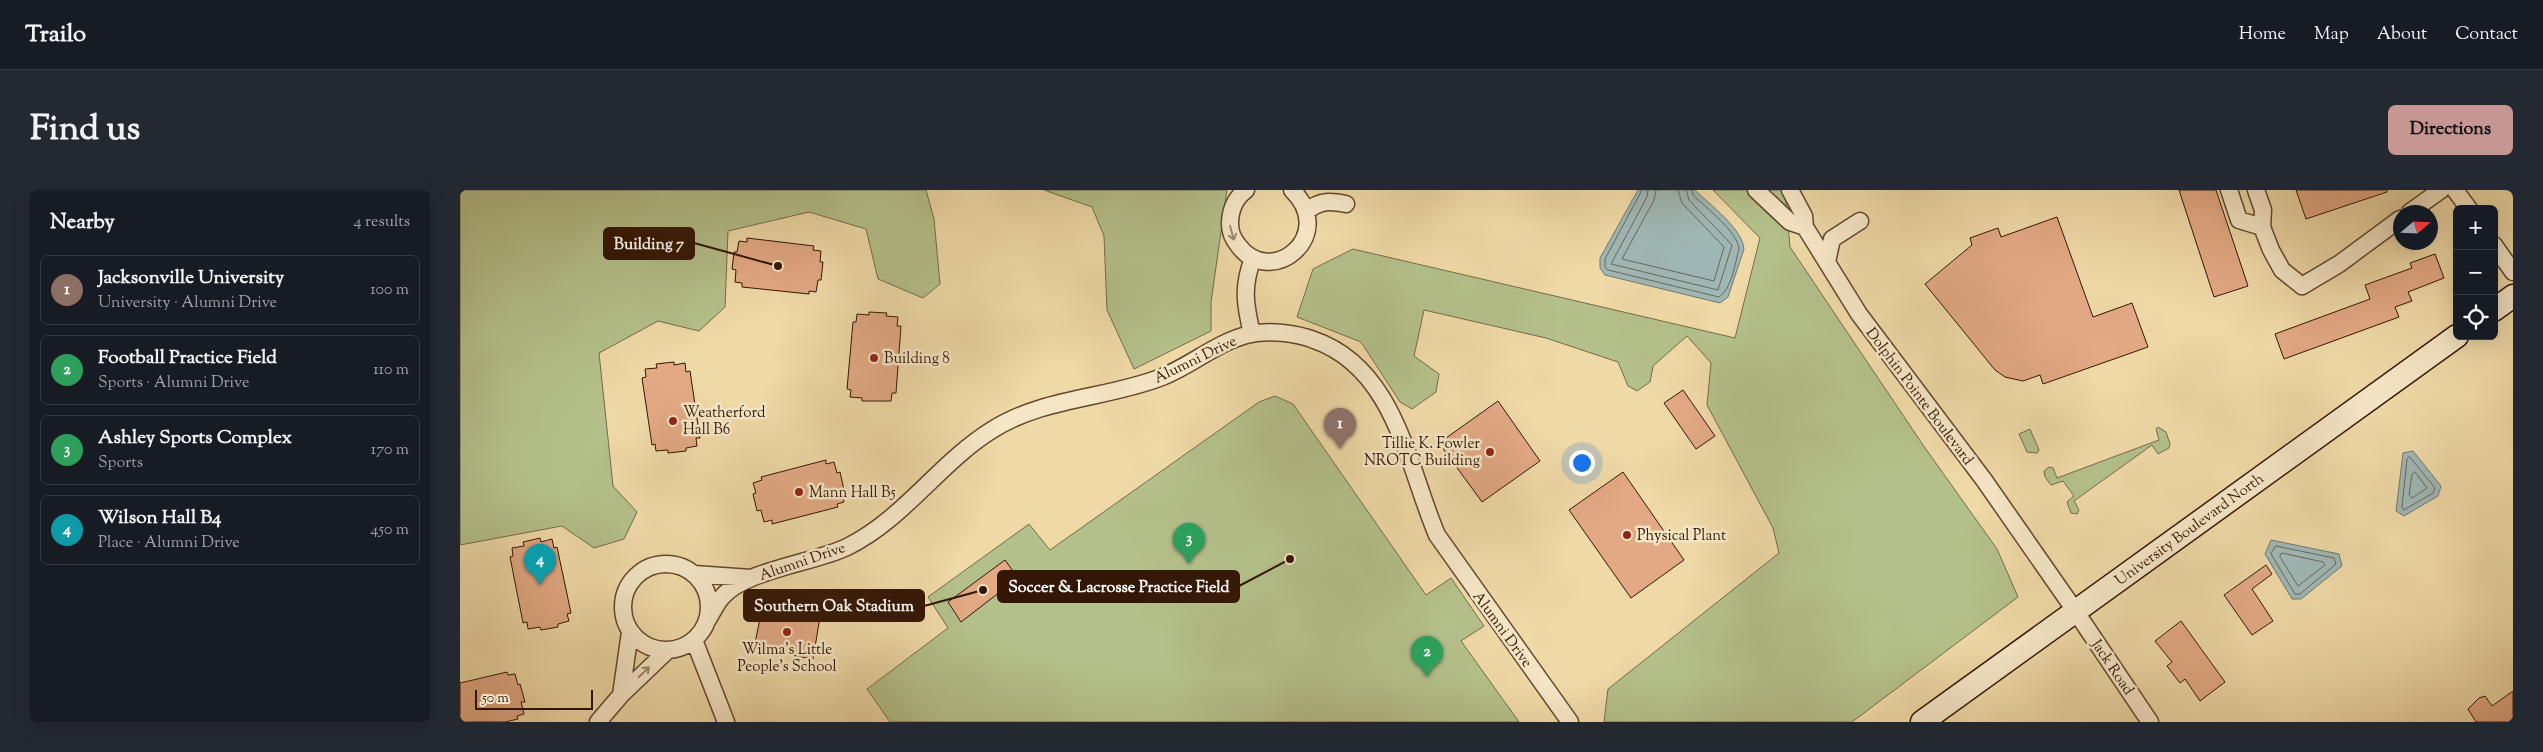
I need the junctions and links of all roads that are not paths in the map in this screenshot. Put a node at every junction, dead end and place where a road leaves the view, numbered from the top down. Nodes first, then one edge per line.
1 (1246, 190) edge
2 (1292, 190) edge
3 (1756, 190) edge
4 (1790, 190) edge
5 (2229, 190) edge
6 (2256, 190) edge
7 (2441, 190) edge
8 (2456, 190) edge
9 (1346, 204) dead end
10 (2420, 205) edge
11 (2466, 205) edge
12 (1307, 211) junction
13 (1860, 221) dead end
14 (2393, 224) edge
15 (1805, 227) junction
16 (2262, 227) junction
17 (2498, 250) edge
18 (1253, 258) junction
19 (1827, 262) junction
20 (2513, 272) edge
21 (2513, 296) edge
22 (2498, 307) edge
23 (1252, 334) junction
24 (2453, 339) edge
25 (694, 574) junction
26 (751, 578) junction
27 (2076, 612) junction
28 (707, 621) junction
29 (630, 632) junction
30 (694, 640) junction
31 (667, 651) junction
32 (621, 694) junction
33 (598, 722) edge
34 (726, 722) edge
35 (1570, 722) edge
36 (1922, 722) edge
37 (2150, 722) edge

1 -> 18 street
2 - 12 street
3 - 15 street
4 - 15 street, Dolphin Pointe Boulevard
5 - 16 street
6 - 16 street
7 - 10 street
8 - 11 street
9 - 12 street
12 - 18 street
13 - 19 street
14 - 16 street
15 - 19 street, Dolphin Pointe Boulevard
17 - 20 street
18 - 23 street
19 - 27 street, Dolphin Pointe Boulevard
21 - 22 main road
23 - 26 street, Alumni Drive
23 - 35 street, Alumni Drive
24 - 27 main road, University Boulevard North
25 - 26 street, Alumni Drive
25 - 28 street
25 - 29 street
26 - 28 street, Alumni Drive
27 - 36 main road, University Boulevard North
27 - 37 street, Jack Road
28 - 30 street
29 - 31 street
29 - 32 street
30 - 31 street
30 - 34 street
32 -> 31 street
32 - 33 street

